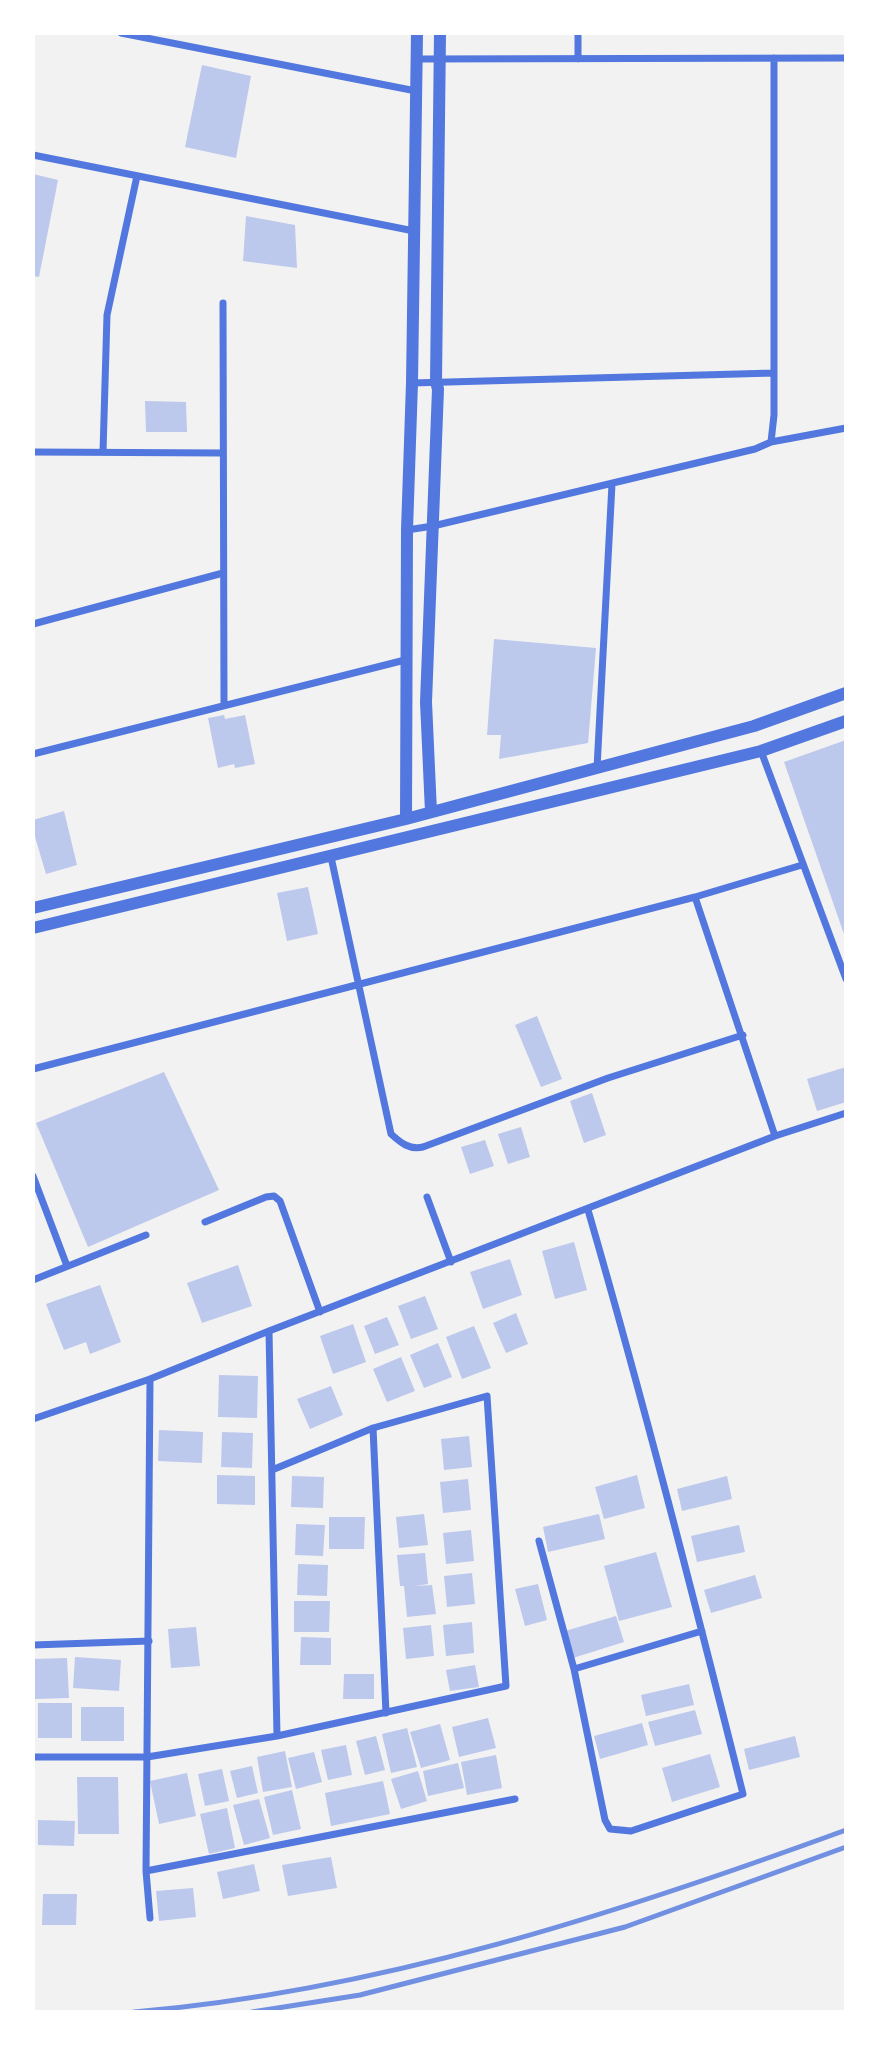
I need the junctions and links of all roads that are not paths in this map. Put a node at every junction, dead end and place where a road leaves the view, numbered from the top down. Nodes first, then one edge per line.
1 (121, 33) edge
2 (417, 33) edge
3 (440, 33) edge
4 (578, 33) edge
5 (774, 58) junction
6 (846, 58) edge
7 (417, 59) junction
8 (440, 59) junction
9 (578, 59) junction
10 (416, 91) junction
11 (33, 155) edge
12 (137, 176) junction
13 (414, 230) junction
14 (223, 303) dead end
15 (774, 373) junction
16 (436, 382) junction
17 (412, 383) junction
18 (846, 428) edge
19 (771, 442) junction
20 (33, 452) edge
21 (103, 452) junction
22 (223, 453) junction
23 (612, 484) junction
24 (433, 526) junction
25 (407, 530) junction
26 (223, 573) junction
27 (33, 624) edge
28 (405, 660) junction
29 (846, 693) edge
30 (224, 705) junction
31 (846, 721) edge
32 (761, 751) junction
33 (33, 754) edge
34 (597, 768) junction
35 (431, 812) junction
36 (406, 818) junction
37 (331, 857) junction
38 (802, 865) junction
39 (82, 896) junction
40 (695, 897) junction
41 (33, 908) edge
42 (88, 916) junction
43 (33, 928) edge
44 (846, 979) edge
45 (357, 985) junction
46 (743, 1035) junction
47 (33, 1069) edge
48 (846, 1113) edge
49 (775, 1136) junction
50 (33, 1176) edge
51 (427, 1198) dead end
52 (588, 1210) junction
53 (205, 1222) dead end
54 (146, 1235) dead end
55 (451, 1262) junction
56 (67, 1266) junction
57 (33, 1280) edge
58 (320, 1312) junction
59 (269, 1331) junction
60 (149, 1379) junction
61 (33, 1419) edge
62 (373, 1429) junction
63 (272, 1470) junction
64 (540, 1541) dead end
65 (702, 1631) junction
66 (149, 1641) junction
67 (33, 1645) edge
68 (574, 1670) junction
69 (386, 1713) junction
70 (277, 1736) junction
71 (33, 1757) edge
72 (147, 1757) junction
73 (515, 1799) dead end
74 (146, 1871) junction
75 (150, 1918) dead end

1 - 10 street
2 - 7 street
3 - 8 street
4 - 9 street
5 - 6 street
5 - 9 street
5 - 15 street
7 - 8 street
7 - 10 street
8 - 9 street
8 - 16 street
10 - 13 street
11 - 12 street
12 - 13 street
12 - 21 street
13 - 17 street
14 - 22 street
15 - 16 street
15 - 19 street
16 - 17 street
16 - 24 street
17 - 25 street
18 - 19 street
19 - 23 street
20 - 21 street
21 - 22 street
22 - 26 street
23 - 24 street
23 - 34 street
24 - 25 street
24 - 35 street
25 - 28 street
26 - 27 street
26 - 30 street
28 - 30 street
28 - 36 street
29 - 34 street
30 - 33 street
31 - 32 street
32 - 37 street
32 - 38 street
34 - 35 street
35 - 36 street
36 - 39 street
37 - 42 street
37 - 45 street
38 - 40 street
38 - 44 street
39 - 41 street
39 - 42 street
40 - 45 street
40 - 46 street
42 - 43 street
45 - 46 street
45 - 47 street
46 - 49 street
48 - 49 street
49 - 52 street
50 - 56 street
51 - 55 street
52 - 55 street
52 - 65 street
53 - 58 street
54 - 56 street
55 - 58 street
56 - 57 street
58 - 59 street
59 - 60 street
59 - 63 street
60 - 61 street
60 - 66 street
62 - 63 street
62 - 69 street
62 - 69 street
63 - 70 street
64 - 68 street
65 - 68 street
65 - 68 street
66 - 67 street
66 - 72 street
69 - 70 street
70 - 72 street
71 - 72 street
72 - 74 street
73 - 74 street
74 - 75 street

